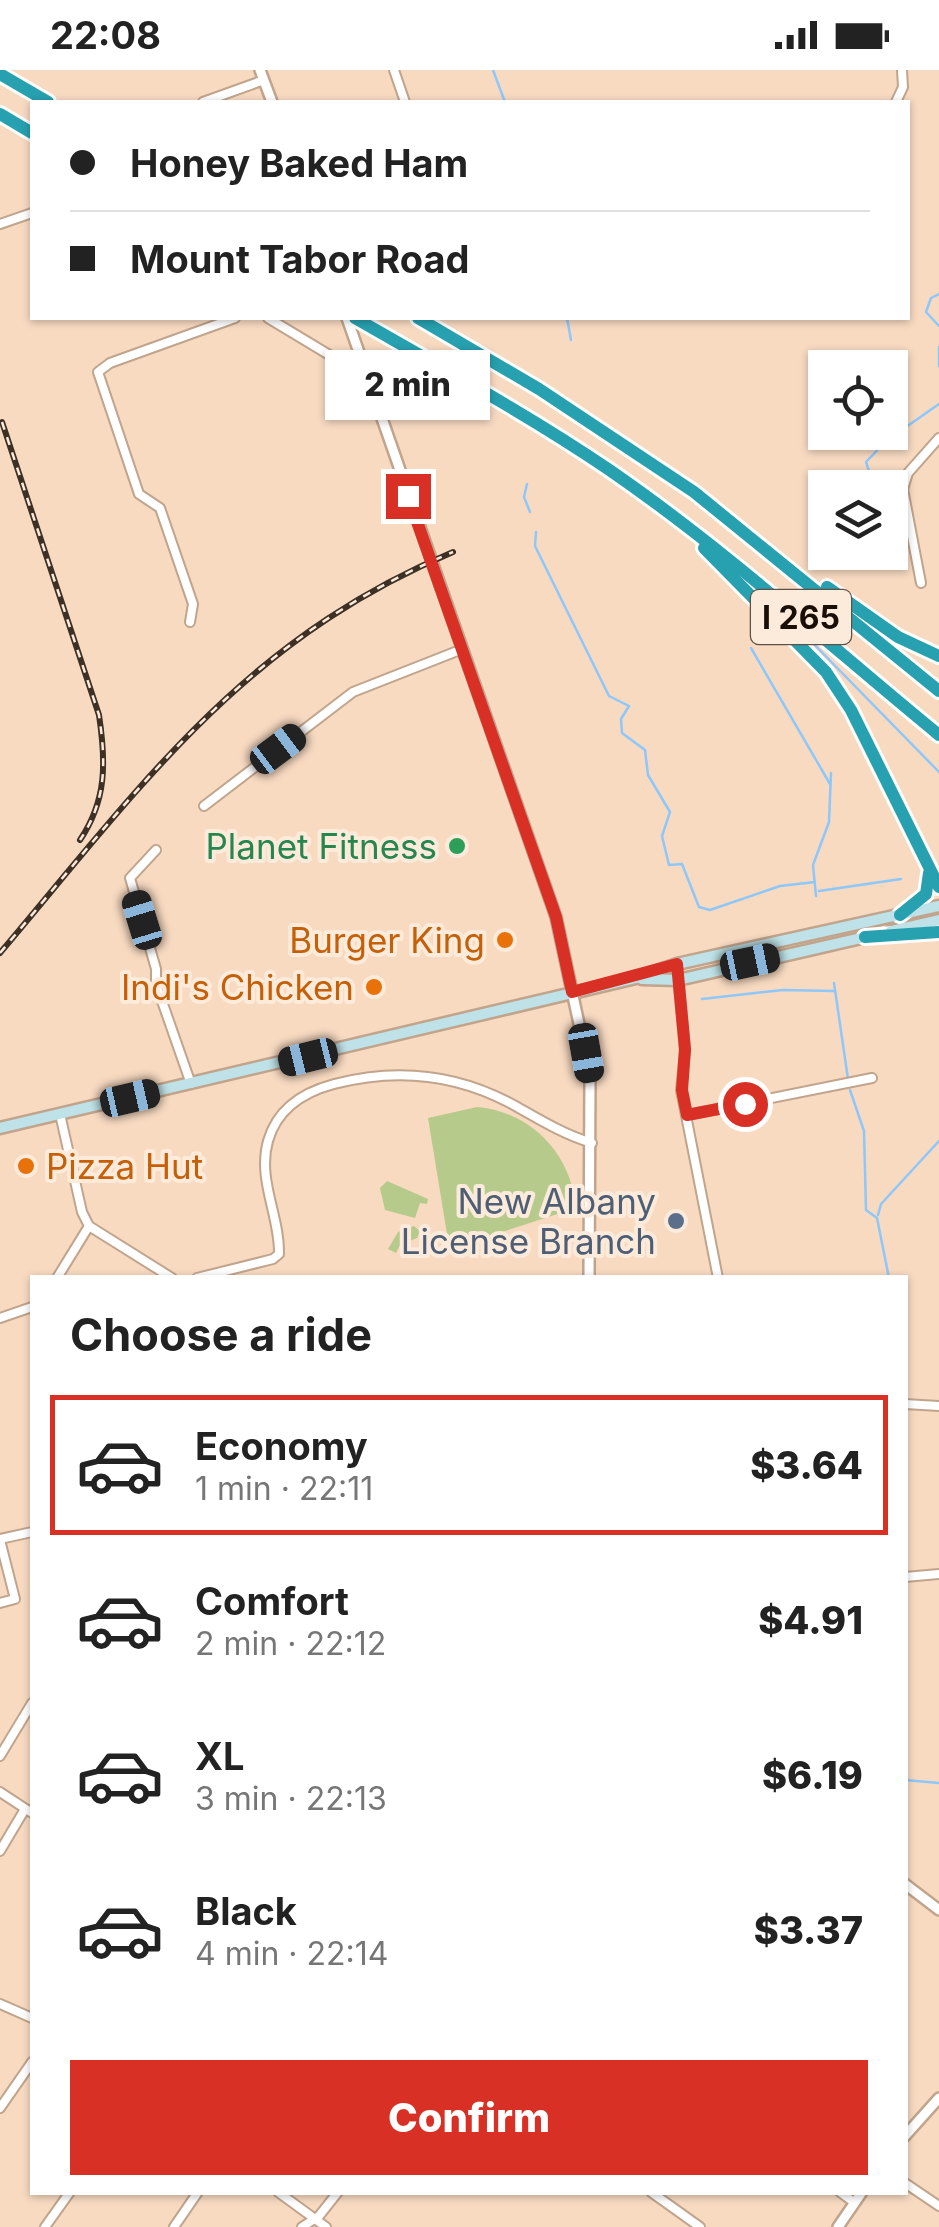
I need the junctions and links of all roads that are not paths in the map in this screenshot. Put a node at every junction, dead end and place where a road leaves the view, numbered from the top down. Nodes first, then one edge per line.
1 (394, 70) edge
2 (902, 70) edge
3 (0, 74) edge
4 (262, 75) edge
5 (45, 100) edge
6 (206, 100) edge
7 (271, 100) edge
8 (404, 100) edge
9 (897, 100) edge
10 (0, 114) edge
11 (30, 132) edge
12 (30, 214) edge
13 (0, 224) edge
14 (228, 320) edge
15 (271, 320) edge
16 (348, 320) edge
17 (358, 320) edge
18 (421, 320) edge
19 (363, 364) junction
20 (939, 438) edge
21 (658, 506) junction
22 (742, 529) junction
23 (922, 582) dead end
24 (190, 622) dead end
25 (460, 650) junction
26 (939, 656) edge
27 (939, 691) edge
28 (939, 735) edge
29 (204, 806) dead end
30 (156, 850) dead end
31 (924, 861) junction
32 (939, 887) edge
33 (939, 906) edge
34 (900, 914) junction
35 (939, 920) edge
36 (939, 932) edge
37 (865, 937) junction
38 (677, 964) junction
39 (636, 978) junction
40 (678, 980) junction
41 (572, 992) junction
42 (872, 1078) dead end
43 (191, 1084) junction
44 (60, 1114) junction
45 (687, 1115) junction
46 (0, 1128) edge
47 (592, 1143) junction
48 (89, 1226) junction
49 (60, 1275) edge
50 (167, 1275) edge
51 (209, 1275) edge
52 (589, 1275) edge
53 (717, 1275) edge
54 (30, 1308) edge
55 (0, 1318) edge
56 (908, 1404) edge
57 (939, 1406) edge
58 (30, 1532) edge
59 (0, 1540) edge
60 (939, 1574) edge
61 (908, 1577) edge
62 (0, 1602) edge
63 (30, 1706) edge
64 (0, 1756) edge
65 (0, 1792) edge
66 (29, 1811) edge
67 (0, 1851) edge
68 (908, 1886) edge
69 (939, 1910) edge
70 (0, 2004) edge
71 (30, 2015) edge
72 (30, 2065) edge
73 (939, 2098) edge
74 (0, 2108) edge
75 (908, 2133) edge
76 (908, 2186) edge
77 (68, 2195) edge
78 (196, 2195) edge
79 (282, 2195) edge
80 (335, 2195) edge
81 (654, 2195) edge
82 (844, 2195) edge
83 (860, 2195) edge
84 (855, 2203) junction
85 (939, 2206) edge
86 (314, 2218) junction
87 (45, 2227) edge
88 (174, 2227) edge
89 (302, 2227) edge
90 (326, 2227) edge
91 (700, 2227) edge
92 (838, 2227) edge

1 - 8 street
2 - 9 street
3 - 5 highway
4 - 6 street
4 - 7 street
10 - 11 highway
12 - 13 street
14 - 24 street
15 - 19 street
16 - 19 street
17 - 21 highway, I 265
18 - 22 highway, I 265
19 - 25 street
20 - 23 street
21 - 28 highway, I 265
21 - 31 highway
22 - 26 highway
22 - 27 highway, I 265
25 - 29 street
25 - 41 street
30 - 43 street
31 - 32 highway
31 - 34 highway
33 - 34 main road
34 - 38 main road
35 - 37 main road
36 - 37 highway
37 - 40 main road
38 - 39 main road
38 - 40 street
39 - 40 main road
39 - 41 main road
40 - 45 street
41 - 43 main road
41 - 47 street
42 - 45 street
43 - 44 main road
44 - 46 main road
44 - 48 street
45 - 53 street
47 - 51 street
47 - 52 street
48 - 49 street
48 - 50 street
54 - 55 street
56 - 57 street
58 - 59 street
59 - 62 street
60 - 61 street
63 - 64 street
65 - 66 street
66 - 67 street
68 - 69 street
70 - 71 street
72 - 74 street
73 - 75 street
76 - 85 street
77 - 87 street
78 - 88 street
79 - 86 street
80 - 86 street
81 - 91 street
82 - 84 street
83 - 84 street
84 - 92 street
86 - 89 street
86 - 90 street

